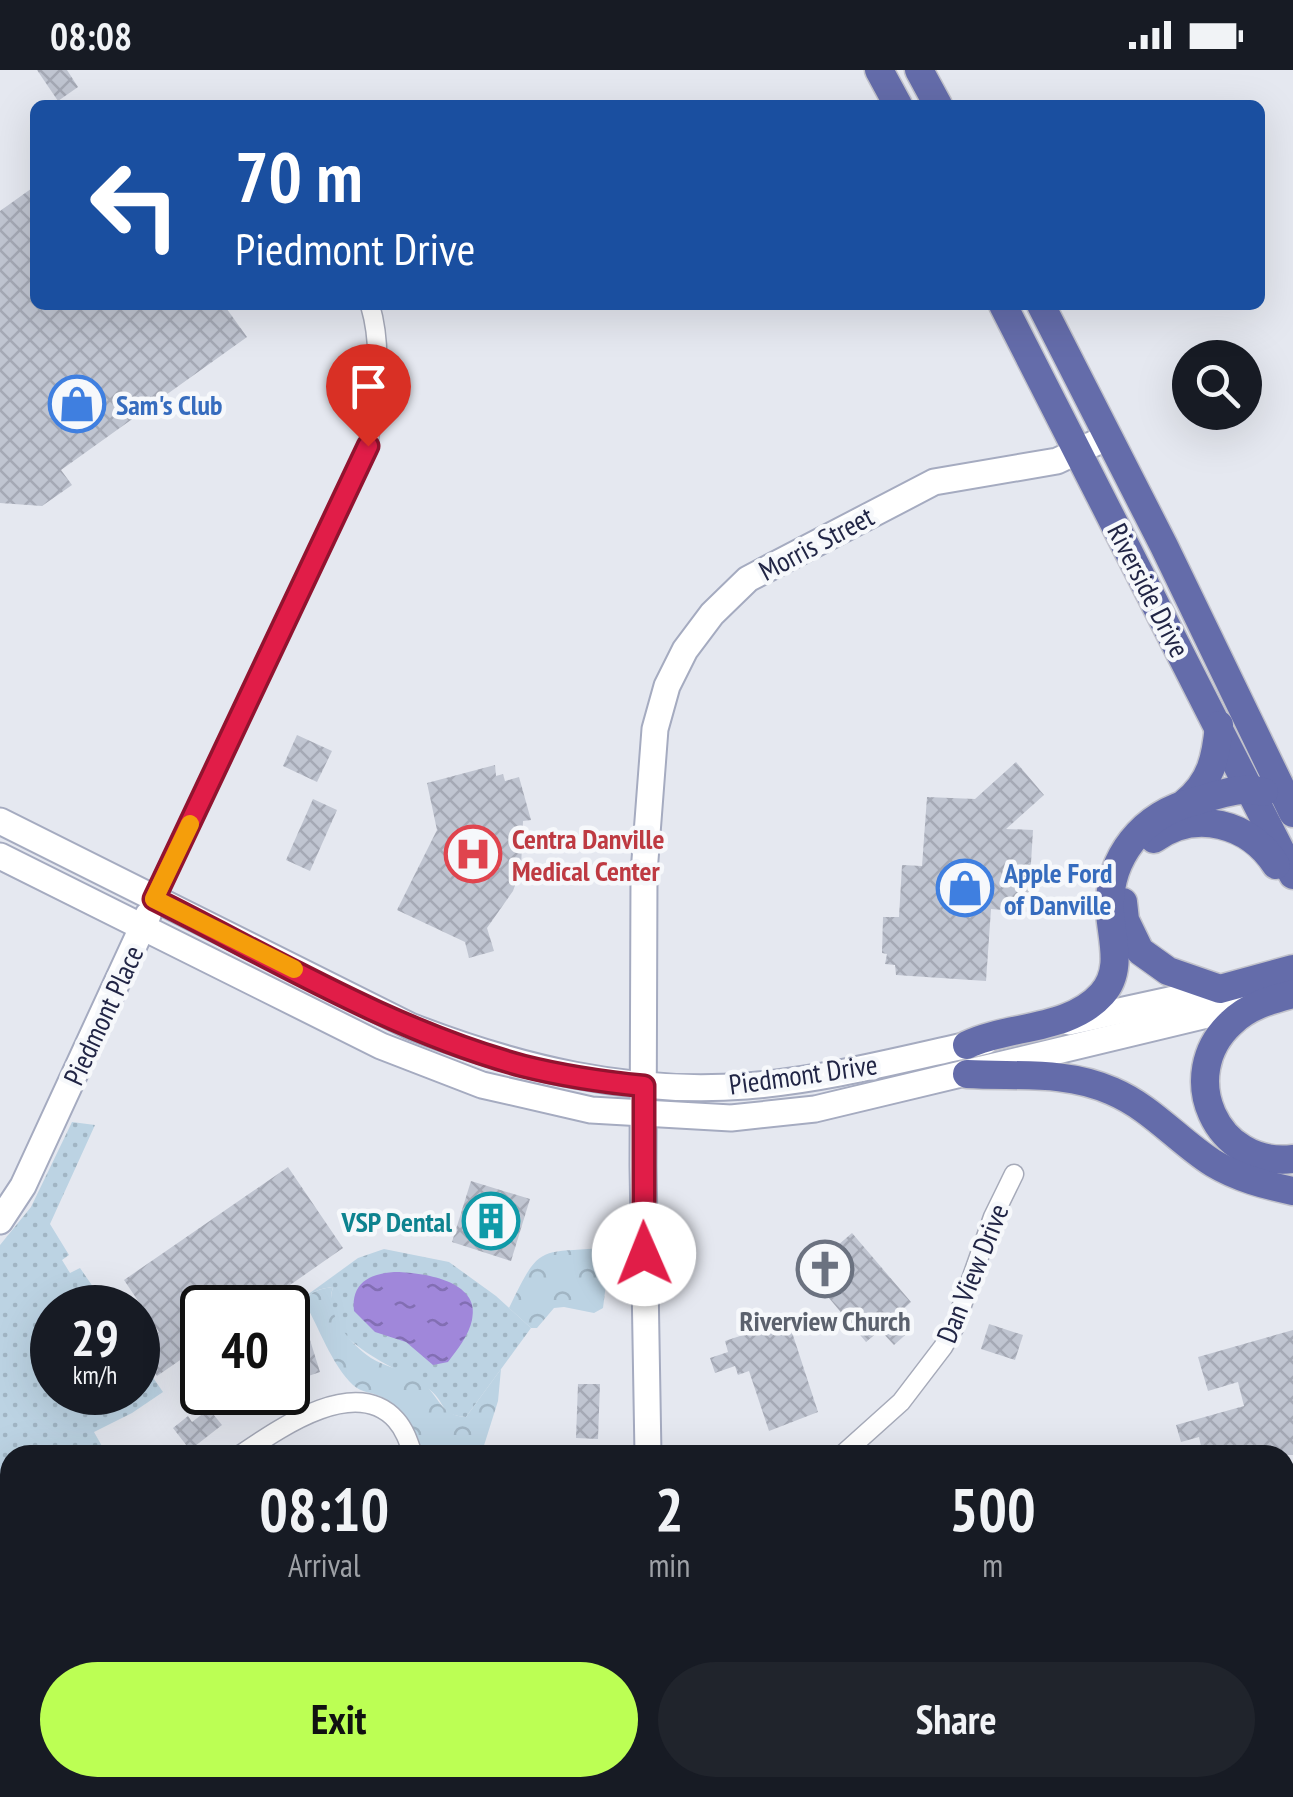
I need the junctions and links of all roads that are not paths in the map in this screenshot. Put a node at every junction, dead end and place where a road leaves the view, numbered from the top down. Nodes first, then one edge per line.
1 (879, 70) edge
2 (920, 70) edge
3 (895, 100) edge
4 (935, 100) edge
5 (371, 310) edge
6 (1006, 310) edge
7 (1044, 310) edge
8 (1108, 438) junction
9 (1079, 453) junction
10 (1247, 719) junction
11 (1219, 726) junction
12 (1293, 768) edge
13 (1252, 790) junction
14 (1183, 804) junction
15 (1293, 813) edge
16 (0, 821) edge
17 (0, 856) edge
18 (1293, 875) edge
19 (1293, 892) edge
20 (154, 899) junction
21 (144, 928) junction
22 (1293, 969) edge
23 (1220, 989) junction
24 (1286, 995) edge
25 (967, 1045) junction
26 (967, 1074) junction
27 (644, 1086) junction
28 (644, 1116) junction
29 (1293, 1159) edge
30 (1014, 1174) dead end
31 (1293, 1191) edge
32 (0, 1221) edge
33 (255, 1445) edge
34 (408, 1445) edge
35 (648, 1445) edge
36 (853, 1445) edge

1 - 3 main road
2 - 4 main road
5 - 20 street, Piedmont Place
6 - 9 main road, Riverside Drive
7 - 8 main road, Riverside Drive
8 - 9 main road, Morris Street
8 - 10 main road, Riverside Drive
9 - 11 main road, Riverside Drive
9 - 27 main road, Morris Street
10 - 12 main road
10 - 15 main road, Riverside Drive
11 - 13 main road, Riverside Drive
11 - 14 main road
13 - 14 main road
13 - 15 main road
13 - 18 main road, Riverside Drive
14 - 25 main road
16 - 20 main road, Piedmont Drive
17 - 21 main road, Piedmont Drive
19 - 23 main road
20 - 21 main road, Piedmont Place
20 - 27 main road, Piedmont Drive
21 - 28 main road, Piedmont Drive
21 - 32 main road, Piedmont Place
22 - 23 main road, Piedmont Drive
23 - 25 main road, Piedmont Drive
24 - 26 main road, Piedmont Drive
24 - 29 main road
25 - 27 main road, Piedmont Drive
26 - 28 main road, Piedmont Drive
26 - 31 main road
27 - 28 main road, Morris Street
28 - 35 main road, Morris Street
30 - 36 street, Dan View Drive
33 - 34 street

